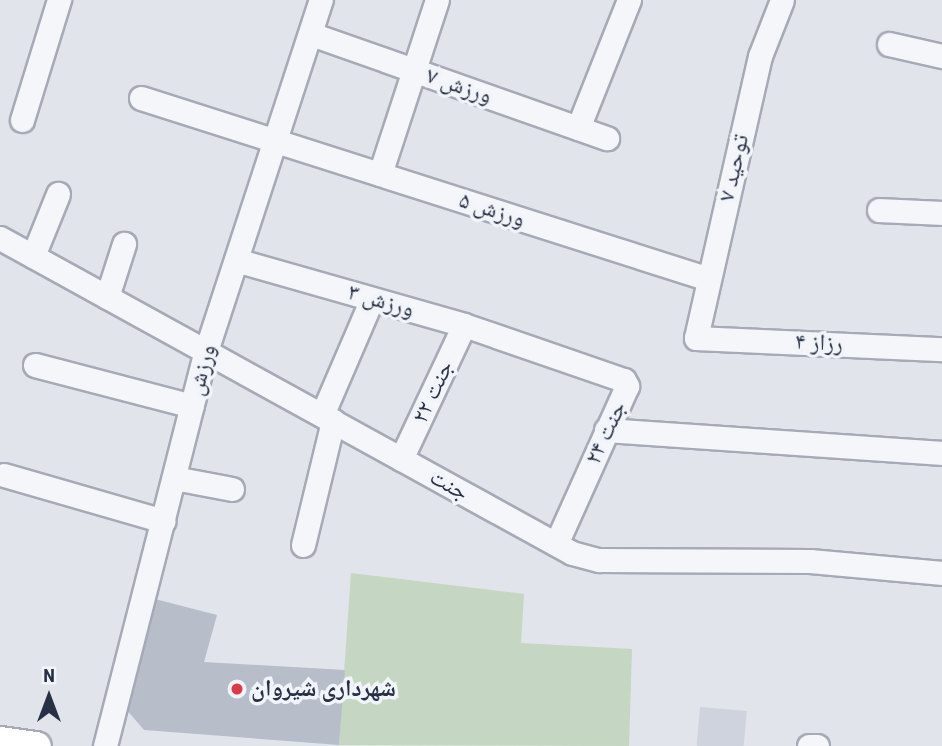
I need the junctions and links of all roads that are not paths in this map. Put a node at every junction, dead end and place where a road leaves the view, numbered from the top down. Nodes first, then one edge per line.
1 (59, 0) edge
2 (321, 0) edge
3 (436, 0) edge
4 (629, 0) edge
5 (782, 0) edge
6 (311, 34) junction
7 (889, 44) dead end
8 (942, 56) edge
9 (413, 70) junction
10 (141, 98) dead end
11 (22, 120) dead end
12 (578, 128) junction
13 (607, 138) dead end
14 (275, 141) junction
15 (380, 174) junction
16 (58, 194) dead end
17 (879, 210) dead end
18 (942, 213) edge
19 (0, 238) edge
20 (124, 244) dead end
21 (33, 256) junction
22 (236, 260) junction
23 (709, 279) junction
24 (107, 297) junction
25 (372, 299) junction
26 (464, 325) junction
27 (696, 338) joint
28 (526, 345) joint
29 (942, 349) edge
30 (206, 351) junction
31 (35, 365) dead end
32 (192, 406) junction
33 (328, 418) junction
34 (606, 430) junction
35 (942, 453) edge
36 (401, 459) junction
37 (4, 475) dead end
38 (174, 478) junction
39 (232, 488) dead end
40 (163, 521) junction
41 (556, 544) junction
42 (303, 545) dead end
43 (942, 573) edge
44 (0, 741) edge
45 (37, 746) edge
46 (105, 746) edge
47 (809, 746) edge
48 (817, 746) edge

1 - 11 street
2 - 6 street, ورزش
3 - 9 street
4 - 12 street
5 - 23 street, توحید ۷
6 - 9 street, ورزش ۷
6 - 14 street, ورزش
7 - 8 street
9 - 12 street, ورزش ۷
9 - 15 street
10 - 14 street, ورزش ۵
12 - 13 street, ورزش ۷
14 - 15 street, ورزش ۵
14 - 22 street, ورزش
15 - 23 street, ورزش ۵
16 - 21 street
17 - 18 street
19 - 21 street, جنت
20 - 24 street
21 - 24 street, جنت
22 - 25 street, ورزش ۳
22 - 30 street, ورزش
23 - 27 street, توحید ۷
24 - 30 street, جنت
25 - 26 street, ورزش ۳
25 - 33 street
26 - 28 street, ورزش ۳
26 - 36 street, جنت ۲۲
27 - 29 street, رزاز ۴
28 - 34 street, جنت ۲۴
30 - 32 street, ورزش
30 - 33 street, جنت
31 - 32 street
32 - 38 street, ورزش
33 - 36 street, جنت
33 - 42 street
34 - 35 street
34 - 41 street, جنت ۲۴
36 - 41 street, جنت
37 - 40 street
38 - 39 street
38 - 40 street, ورزش
40 - 46 street, ورزش
41 - 43 street, جنت
44 - 45 main road
47 - 48 street

